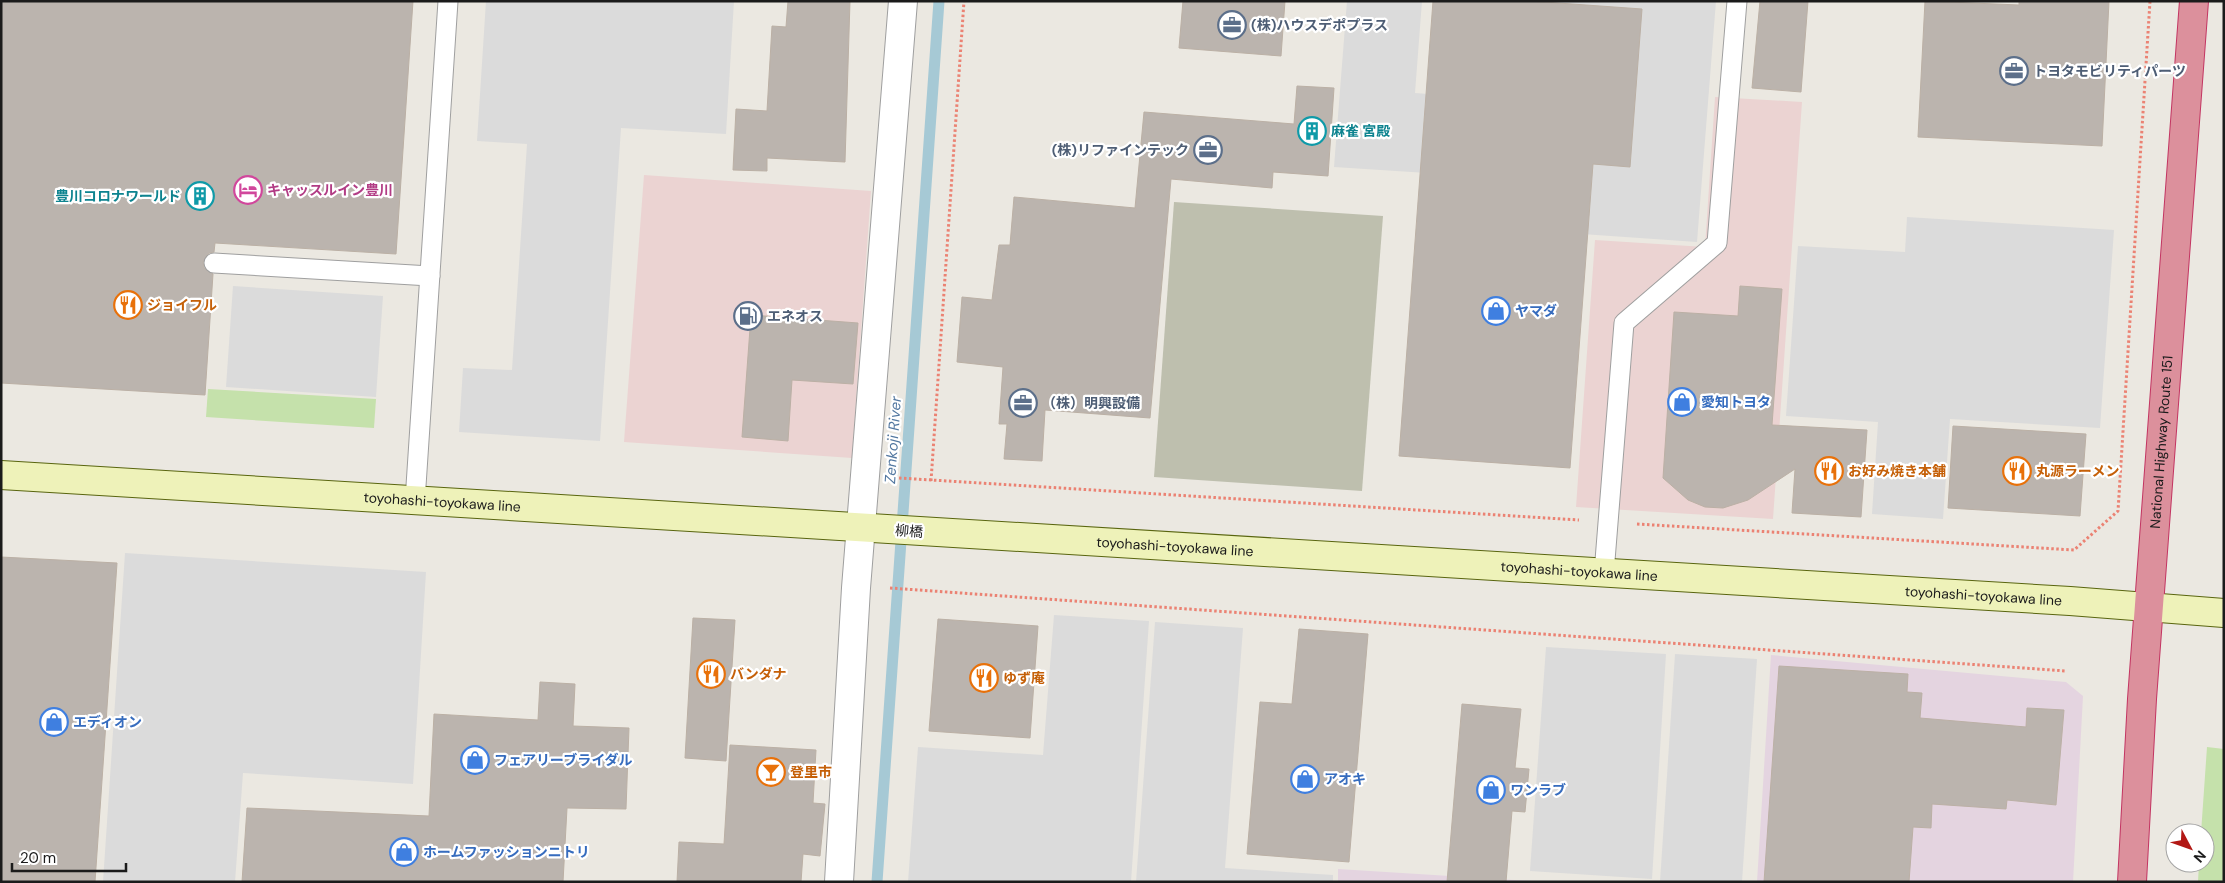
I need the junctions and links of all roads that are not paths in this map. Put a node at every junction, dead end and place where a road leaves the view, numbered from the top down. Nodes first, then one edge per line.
1 (448, 1) edge
2 (903, 1) edge
3 (1737, 1) edge
4 (2194, 1) edge
5 (214, 263) dead end
6 (430, 276) junction
7 (1, 475) edge
8 (415, 501) junction
9 (872, 529) junction
10 (934, 533) joint
11 (1604, 573) junction
12 (2149, 609) junction
13 (2224, 613) edge
14 (839, 882) edge
15 (2132, 882) edge

1 - 6 lane
2 - 9 street
3 - 11 lane
4 - 12 highway, National Highway Route 151
5 - 6 lane
6 - 8 lane
7 - 8 main road, toyohashi-toyokawa line
8 - 9 main road, toyohashi-toyokawa line
9 - 10 main road, 柳橋
9 - 14 street
10 - 11 main road, toyohashi-toyokawa line
11 - 12 main road, toyohashi-toyokawa line
12 - 13 main road, toyohashi-toyokawa line
12 - 15 highway, National Highway Route 151

